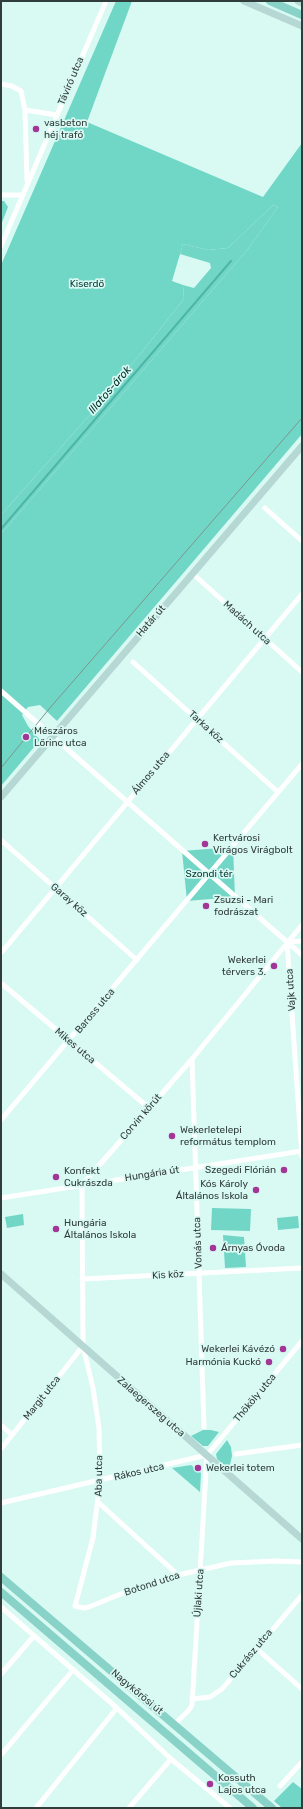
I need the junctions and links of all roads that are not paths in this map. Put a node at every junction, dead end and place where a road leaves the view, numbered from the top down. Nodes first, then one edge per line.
1 (106, 1) edge
2 (244, 1) edge
3 (270, 1) edge
4 (298, 1) edge
5 (302, 3) edge
6 (302, 15) edge
7 (288, 20) junction
8 (302, 22) edge
9 (302, 26) edge
10 (1, 84) edge
11 (25, 110) junction
12 (56, 115) junction
13 (27, 184) junction
14 (1, 195) edge
15 (22, 195) junction
16 (1, 246) edge
17 (302, 446) edge
18 (265, 508) dead end
19 (302, 541) edge
20 (192, 573) junction
21 (302, 594) edge
22 (265, 638) junction
23 (133, 662) dead end
24 (302, 672) edge
25 (1, 691) edge
26 (197, 719) junction
27 (53, 736) junction
28 (302, 764) edge
29 (278, 792) junction
30 (1, 797) edge
31 (128, 802) junction
32 (1, 840) edge
33 (209, 874) junction
34 (56, 888) junction
35 (302, 925) edge
36 (302, 941) edge
37 (288, 942) junction
38 (1, 953) edge
39 (302, 955) edge
40 (138, 960) junction
41 (1, 983) edge
42 (70, 1041) junction
43 (192, 1060) junction
44 (149, 1108) junction
45 (1, 1120) edge
46 (302, 1151) edge
47 (302, 1157) edge
48 (196, 1168) junction
49 (82, 1185) junction
50 (1, 1198) edge
51 (302, 1268) edge
52 (199, 1274) junction
53 (2, 1278) edge
54 (82, 1280) junction
55 (302, 1341) edge
56 (82, 1346) junction
57 (1, 1425) edge
58 (204, 1427) dead end
59 (12, 1435) junction
60 (302, 1445) edge
61 (1, 1449) edge
62 (236, 1454) dead end
63 (207, 1455) junction
64 (100, 1480) junction
65 (1, 1503) edge
66 (98, 1504) junction
67 (302, 1539) edge
68 (302, 1562) edge
69 (201, 1569) junction
70 (178, 1575) junction
71 (1, 1577) edge
72 (1, 1592) edge
73 (302, 1595) edge
74 (75, 1606) joint
75 (1, 1607) edge
76 (34, 1636) junction
77 (256, 1648) junction
78 (74, 1670) junction
79 (1, 1674) edge
80 (302, 1689) edge
81 (192, 1699) junction
82 (117, 1708) junction
83 (175, 1724) junction
84 (1, 1754) edge
85 (172, 1759) junction
86 (302, 1762) edge
87 (280, 1786) dead end
88 (227, 1807) edge
89 (36, 1808) edge
90 (129, 1808) edge
91 (253, 1808) edge
92 (272, 1808) edge

1 - 12 street, Távíró utca
2 - 7 main road
3 - 6 main road
4 - 5 main road
7 - 8 main road
7 - 9 main road
10 - 11 street, Távíró utca
11 - 12 street
11 - 13 street, Távíró utca
12 - 13 street, Távíró utca
13 - 15 street, Távíró utca
14 - 15 street
15 - 16 street, Távíró utca
17 - 20 main road, Határ út
18 - 19 street
20 - 22 street, Madách utca
20 - 27 main road, Határ út
21 - 22 street, Álmos utca
22 - 24 street, Madách utca
22 - 26 street, Álmos utca
23 - 26 street, Tarka köz
25 - 27 street
26 - 29 street, Tarka köz
26 - 31 street, Álmos utca
27 - 30 main road, Határ út
27 - 31 street
28 - 29 street
29 - 33 street
31 - 33 street
31 - 34 street, Álmos utca
32 - 34 street, Garay köz
33 - 37 street
33 - 40 street, Baross utca
34 - 38 street, Álmos utca
34 - 40 street, Garay köz
35 - 37 street, Corvin körút
36 - 37 street
37 - 39 street
37 - 43 street, Corvin körút
37 - 46 street, Vajk utca
40 - 42 street, Baross utca
41 - 42 street, Mikes utca
42 - 44 street, Mikes utca
42 - 45 street, Baross utca
43 - 44 street, Corvin körút
43 - 48 street, Vonás utca
44 - 49 street, Corvin körút
46 - 47 street, Vajk utca
46 - 48 street, Hungária út
48 - 49 street, Hungária út
48 - 52 street, Vonás utca
49 - 50 street, Hungária út
49 - 54 street
51 - 52 street, Kis köz
52 - 54 street, Kis köz
52 - 58 street, Vonás utca
53 - 56 main road, Zalaegerszeg utca
54 - 56 street
55 - 63 street, Thököly utca
56 - 59 street, Margit utca
56 - 63 main road, Zalaegerszeg utca
56 - 64 street, Aba utca
57 - 59 street
59 - 61 street, Margit utca
60 - 62 street
63 - 64 street, Rákos utca
63 - 67 main road, Zalaegerszeg utca
63 - 69 street, Újlaki utca
64 - 65 street, Rákos utca
64 - 66 street, Aba utca
66 - 70 street
66 - 74 street, Aba utca
68 - 69 street, Botond utca
69 - 70 street, Botond utca
69 - 81 street, Újlaki utca
70 - 74 street, Botond utca
71 - 83 main road, Nagykőrösi út
72 - 91 main road, Nagykőrösi út
73 - 77 street, Cukrász utca
75 - 76 street
76 - 78 street
76 - 79 street
77 - 80 street
77 - 81 street, Cukrász utca
78 - 82 street
78 - 84 street
81 - 83 street, Újlaki utca
82 - 85 street
82 - 89 street
83 - 92 main road, Nagykőrösi út
85 - 88 street
85 - 90 street
86 - 87 street

